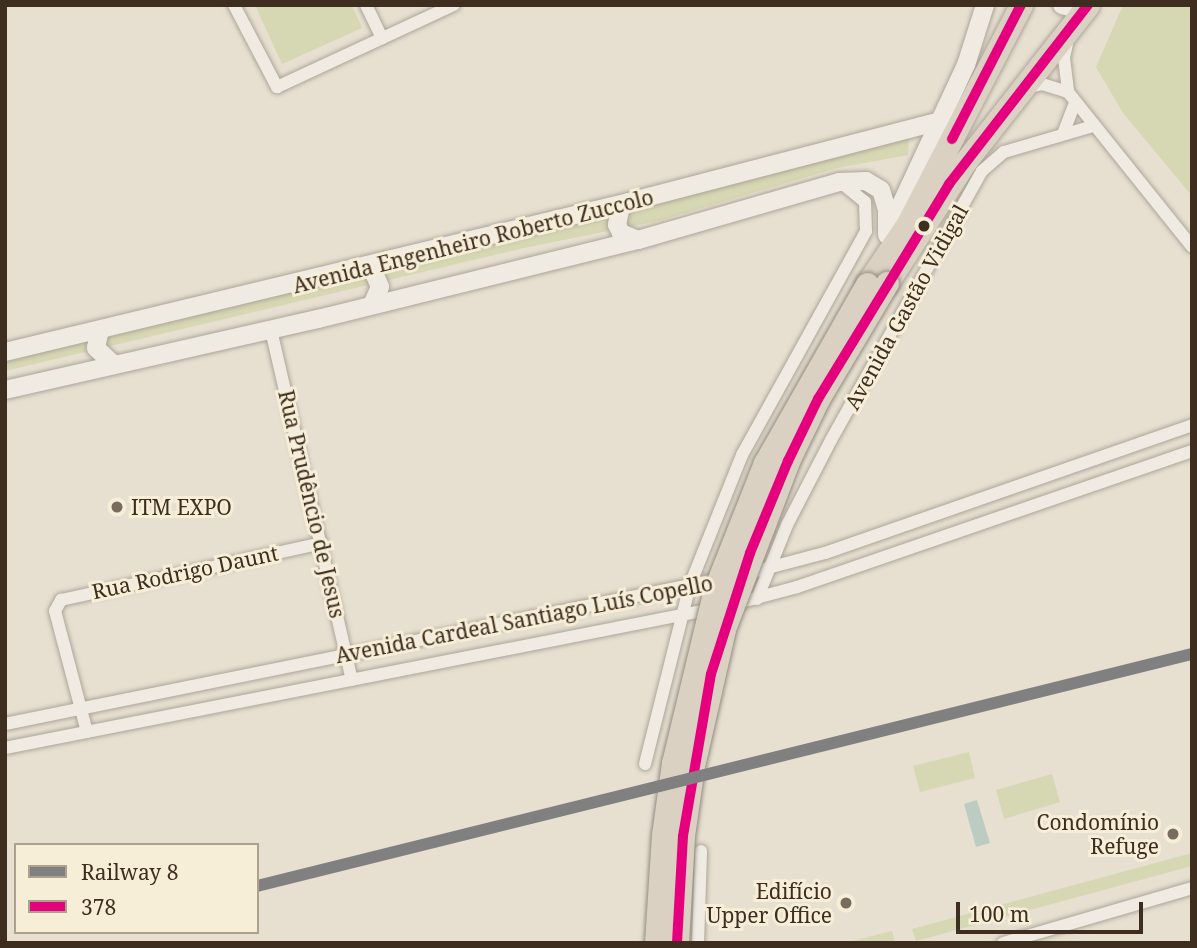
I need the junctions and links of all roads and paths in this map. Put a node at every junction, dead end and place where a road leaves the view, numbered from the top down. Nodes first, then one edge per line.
1 (366, 5) edge
2 (454, 5) edge
3 (985, 5) edge
4 (1021, 5) edge
5 (1062, 5) edge
6 (1086, 8) edge
7 (236, 10) edge
8 (1069, 34) junction
9 (382, 38) junction
10 (1023, 89) junction
11 (1068, 92) junction
12 (1075, 103) junction
13 (939, 121) junction
14 (1093, 127) junction
15 (1063, 134) junction
16 (839, 182) junction
17 (629, 202) junction
18 (887, 235) junction
19 (638, 240) junction
20 (1192, 247) edge
21 (366, 266) junction
22 (875, 281) junction
23 (373, 303) junction
24 (100, 330) junction
25 (271, 330) junction
26 (5, 352) edge
27 (114, 365) junction
28 (5, 390) edge
29 (1192, 425) edge
30 (1192, 451) edge
31 (719, 511) junction
32 (787, 525) junction
33 (322, 543) junction
34 (768, 571) junction
35 (690, 585) junction
36 (757, 599) junction
37 (681, 615) junction
38 (347, 655) junction
39 (352, 680) junction
40 (213, 683) junction
41 (217, 706) junction
42 (79, 708) junction
43 (5, 724) edge
44 (87, 732) junction
45 (5, 748) edge
46 (645, 764) dead end
47 (701, 851) dead end
48 (1192, 888) edge
49 (656, 943) edge
50 (677, 943) edge
51 (698, 943) edge
52 (1003, 943) edge

1 - 9 street
2 - 9 street
3 - 13 street
4 - 22 highway, Avenida Gastão Vidigal
5 - 6 street
6 - 8 highway, Avenida Gastão Vidigal
7 - 9 street
8 - 10 highway, Avenida Gastão Vidigal
8 - 11 street
10 - 11 street
10 - 22 highway, Avenida Gastão Vidigal
11 - 12 street
12 - 14 street
12 - 15 street
13 - 17 street, Avenida Engenheiro Roberto Zuccolo
13 - 18 street
14 - 15 street, Avenida Gastão Vidigal
14 - 20 street
15 - 32 street, Avenida Gastão Vidigal
16 - 18 street, Avenida Engenheiro Roberto Zuccolo
16 - 19 street, Avenida Engenheiro Roberto Zuccolo
16 - 31 street
17 - 19 street
17 - 21 street, Avenida Engenheiro Roberto Zuccolo
18 - 22 street
19 - 23 street, Avenida Engenheiro Roberto Zuccolo
21 - 23 street
21 - 24 street, Avenida Engenheiro Roberto Zuccolo
22 - 49 highway, bridge
22 - 50 highway, bridge
23 - 25 street, Avenida Engenheiro Roberto Zuccolo
24 - 26 street, Avenida Engenheiro Roberto Zuccolo
24 - 27 street
25 - 27 street, Avenida Engenheiro Roberto Zuccolo
25 - 33 street, Rua Prudêncio de Jesus
27 - 28 street, Avenida Engenheiro Roberto Zuccolo
29 - 34 street, Avenida Cardeal Santiago Luís Copello
30 - 36 street, Avenida Cardeal Santiago Luís Copello
31 - 32 street
31 - 35 street
32 - 34 street, Avenida Gastão Vidigal
33 - 38 street, Rua Prudêncio de Jesus
33 - 42 street, Rua Rodrigo Daunt
34 - 35 street, Avenida Cardeal Santiago Luís Copello
34 - 36 street, Avenida Gastão Vidigal
35 - 37 street
35 - 38 street, Avenida Cardeal Santiago Luís Copello
36 - 37 street, Avenida Cardeal Santiago Luís Copello
37 - 39 street, Avenida Cardeal Santiago Luís Copello
37 - 46 street
38 - 39 street, Rua Prudêncio de Jesus
38 - 40 street, Avenida Cardeal Santiago Luís Copello
39 - 41 street, Avenida Cardeal Santiago Luís Copello
40 - 41 street
40 - 42 street, Avenida Cardeal Santiago Luís Copello
41 - 44 street, Avenida Cardeal Santiago Luís Copello
42 - 43 street, Avenida Cardeal Santiago Luís Copello
42 - 44 street
44 - 45 street, Avenida Cardeal Santiago Luís Copello
47 - 51 street
48 - 52 street

